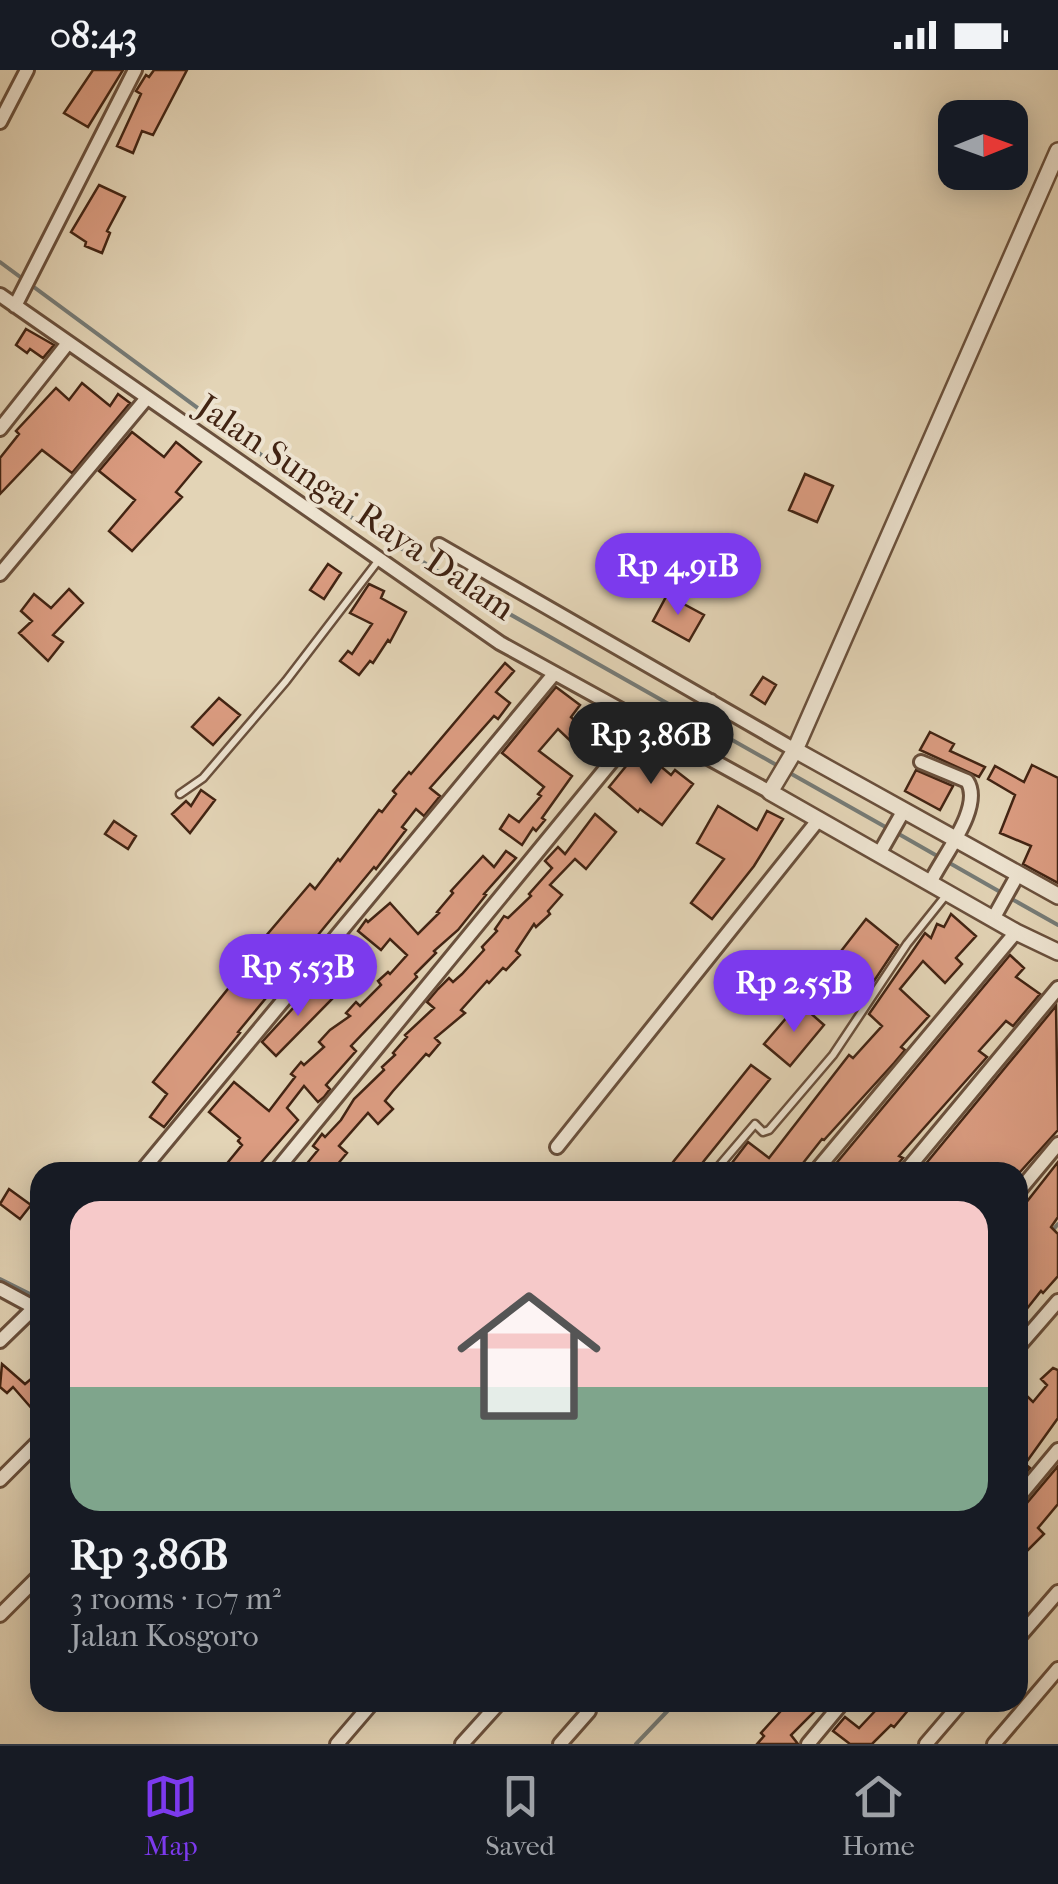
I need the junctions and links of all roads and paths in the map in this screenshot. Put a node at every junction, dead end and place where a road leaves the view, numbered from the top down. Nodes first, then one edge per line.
1 (27, 70) edge
2 (135, 70) edge
3 (0, 122) edge
4 (1058, 151) edge
5 (0, 296) edge
6 (19, 300) junction
7 (68, 344) junction
8 (146, 399) junction
9 (0, 429) edge
10 (439, 546) dead end
11 (378, 560) junction
12 (0, 574) edge
13 (554, 674) junction
14 (709, 704) junction
15 (644, 722) junction
16 (686, 740) junction
17 (792, 755) junction
18 (921, 762) dead end
19 (773, 787) junction
20 (180, 794) dead end
21 (902, 813) junction
22 (819, 820) junction
23 (952, 842) junction
24 (882, 848) junction
25 (933, 878) junction
26 (1016, 878) junction
27 (948, 893) junction
28 (1058, 896) edge
29 (996, 913) junction
30 (1016, 932) junction
31 (1058, 952) edge
32 (1058, 988) edge
33 (1058, 1144) edge
34 (557, 1146) dead end
35 (149, 1162) edge
36 (282, 1162) edge
37 (723, 1162) edge
38 (823, 1162) edge
39 (913, 1162) edge
40 (1028, 1180) edge
41 (0, 1288) edge
42 (1058, 1302) edge
43 (30, 1303) edge
44 (30, 1313) edge
45 (1028, 1336) edge
46 (0, 1342) edge
47 (30, 1450) edge
48 (1058, 1450) edge
49 (0, 1480) edge
50 (1028, 1486) edge
51 (30, 1586) edge
52 (1058, 1592) edge
53 (0, 1615) edge
54 (1028, 1626) edge
55 (1058, 1669) edge
56 (1028, 1704) edge
57 (364, 1712) edge
58 (491, 1712) edge
59 (588, 1712) edge
60 (835, 1712) edge
61 (953, 1712) edge
62 (1021, 1712) edge
63 (811, 1743) edge
64 (337, 1744) edge
65 (462, 1744) edge
66 (560, 1744) edge
67 (926, 1744) edge
68 (994, 1744) edge

1 - 3 street
2 - 6 street
4 - 17 street
5 - 6 street, Jalan Sungai Raya Dalam
6 - 7 street, Jalan Sungai Raya Dalam
7 - 8 street, Jalan Sungai Raya Dalam
7 - 9 street
8 - 11 street, Jalan Sungai Raya Dalam
8 - 12 street
10 - 14 street
11 - 13 street, Jalan Sungai Raya Dalam
11 - 20 lane
13 - 15 street, Jalan Sungai Raya Dalam
13 - 35 street
14 - 16 street
14 - 17 street
15 - 16 street, Jalan Sungai Raya Dalam
15 - 36 street
16 - 19 street, Jalan Sungai Raya Dalam
17 - 19 street
17 - 21 street
18 - 23 street
19 - 22 street, Jalan Sungai Raya Dalam
21 - 23 street
21 - 24 street
22 - 24 street, Jalan Sungai Raya Dalam
22 - 34 street
23 - 25 street
23 - 26 street
24 - 25 street, Jalan Sungai Raya Dalam
25 - 27 street, Jalan Sungai Raya Dalam
26 - 28 street
26 - 29 street
27 - 29 street, Jalan Sungai Raya Dalam
27 - 37 lane
29 - 30 street, Jalan Sungai Raya Dalam
30 - 31 street, Jalan Sungai Raya Dalam
30 - 38 street
32 - 39 street
33 - 40 street
41 - 43 street
42 - 45 street
44 - 46 street
47 - 49 street
48 - 50 street
51 - 53 street
52 - 54 street
55 - 56 street
57 - 64 street
58 - 65 street
59 - 66 street
60 - 63 street
61 - 67 street
62 - 68 street

